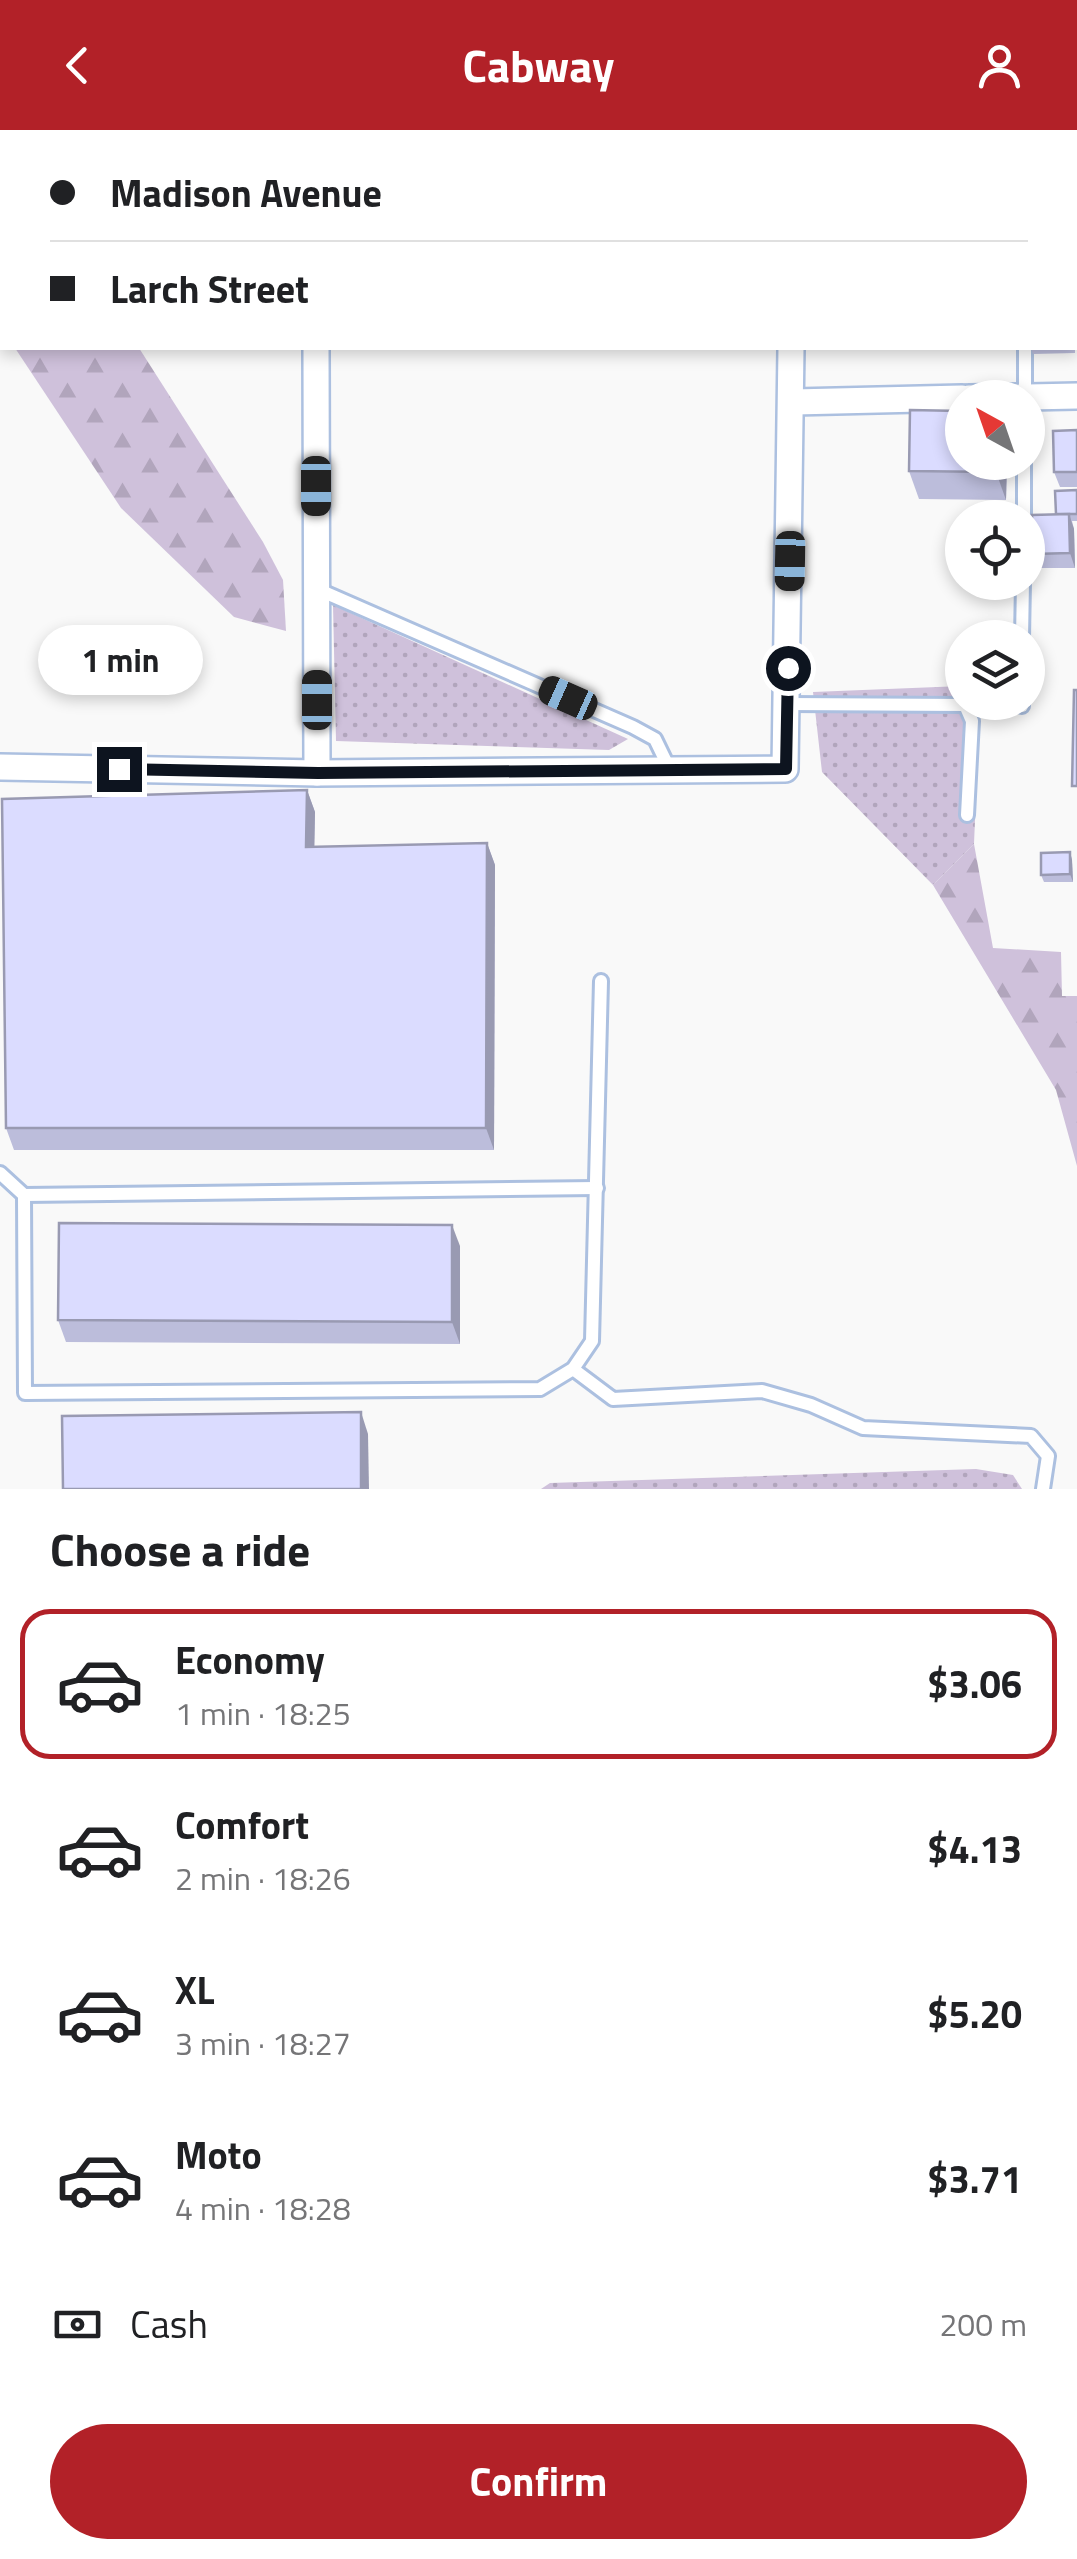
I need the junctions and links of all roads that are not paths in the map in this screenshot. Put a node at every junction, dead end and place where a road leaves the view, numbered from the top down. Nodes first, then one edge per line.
1 (316, 350) edge
2 (791, 350) edge
3 (1025, 350) edge
4 (1025, 380) edge
5 (1077, 396) edge
6 (1045, 397) edge
7 (945, 398) edge
8 (794, 402) junction
9 (317, 590) junction
10 (787, 704) junction
11 (0, 767) edge
12 (670, 770) junction
13 (318, 773) junction
14 (967, 816) dead end
15 (601, 981) dead end
16 (0, 1173) edge
17 (597, 1188) junction
18 (24, 1196) junction
19 (573, 1369) junction
20 (1043, 1489) edge

1 - 9 street
2 - 8 street
3 - 4 lane
5 - 6 street
7 - 8 street
8 - 10 street
9 - 12 lane
9 - 13 street
10 - 12 street
10 - 14 lane
11 - 13 street
12 - 13 street
15 - 17 lane
16 - 18 lane
17 - 18 lane
17 - 19 lane
18 - 19 lane
19 - 20 lane

